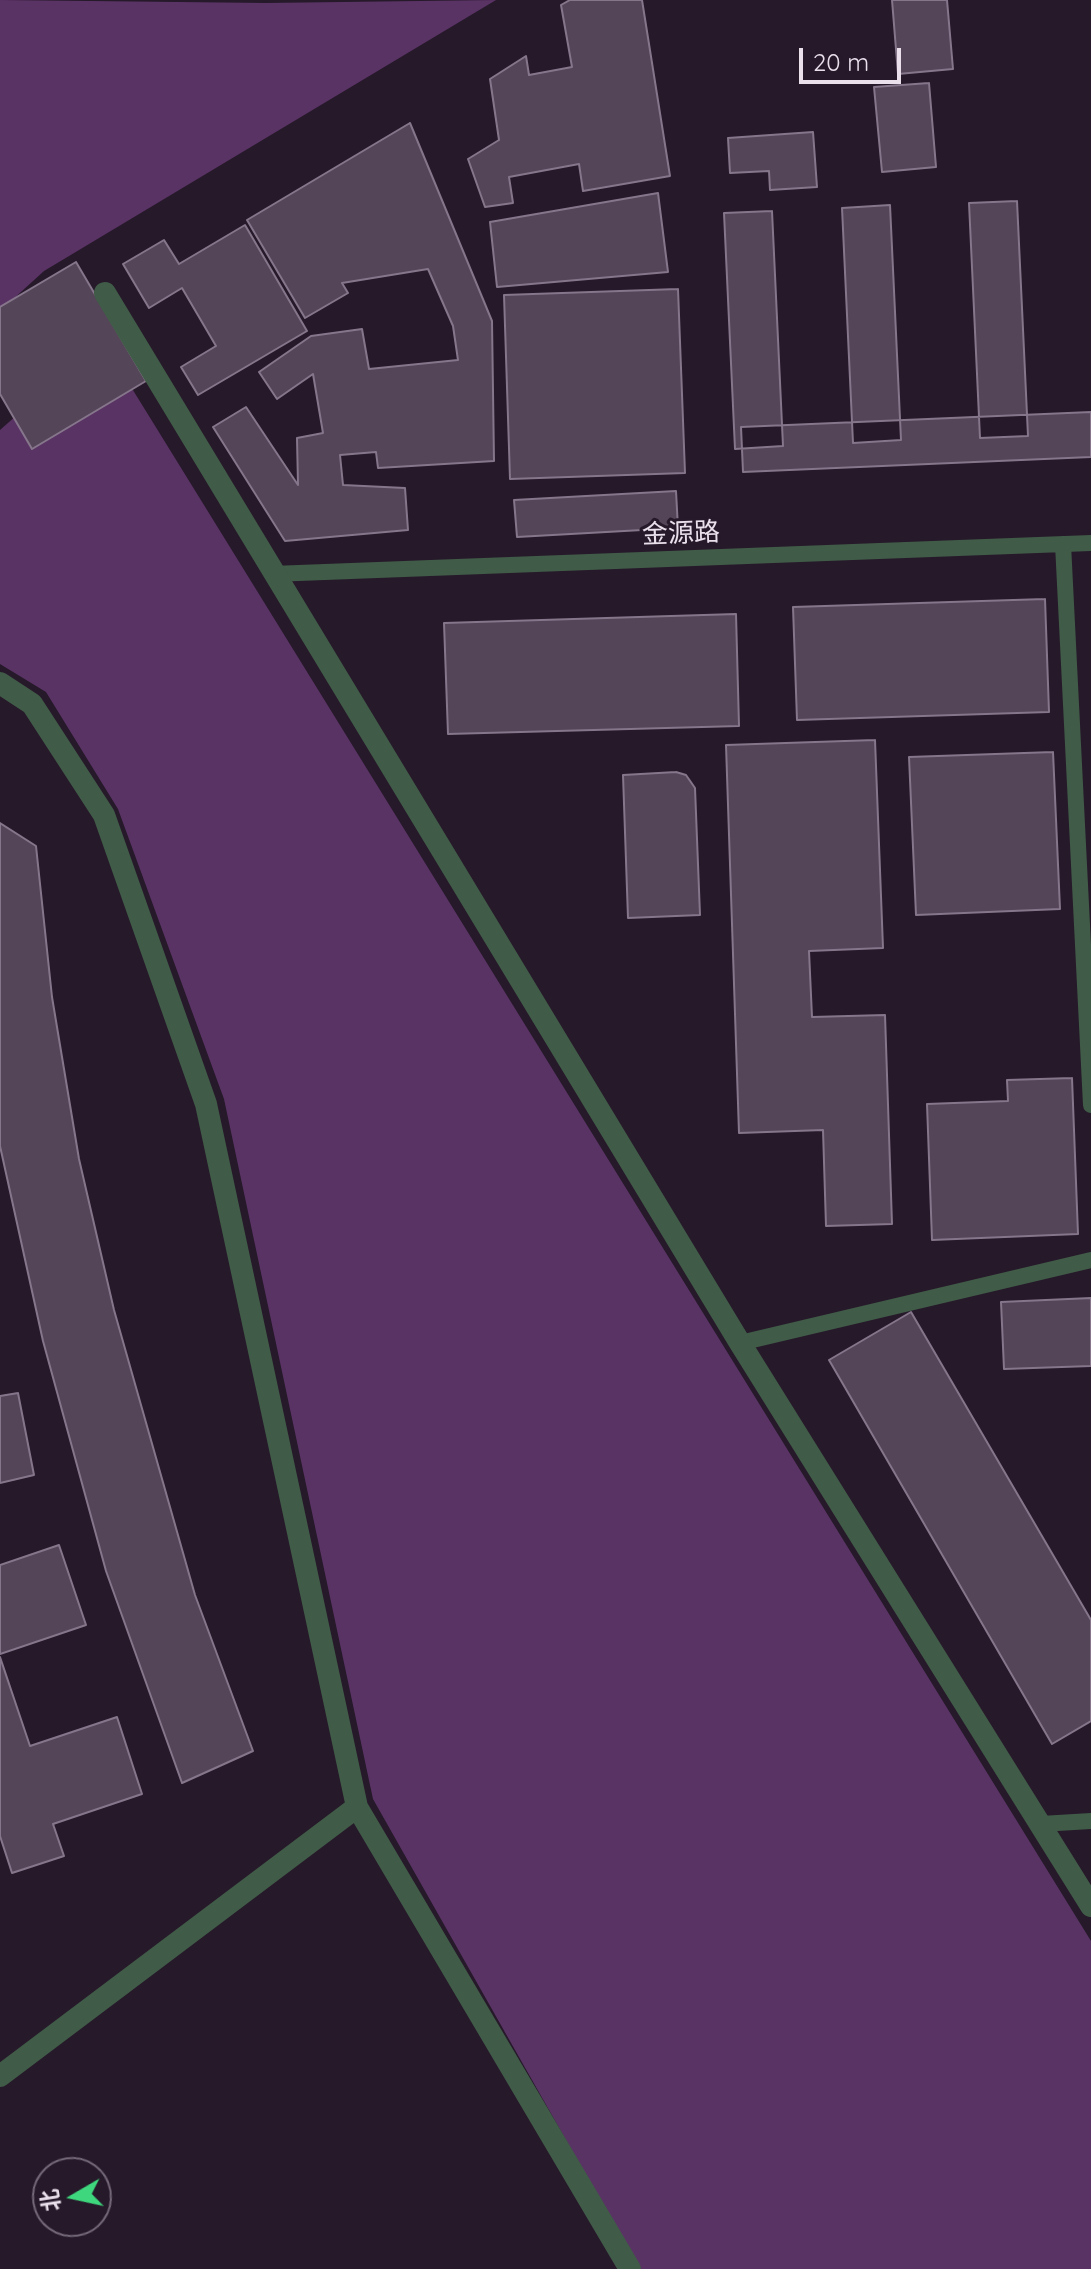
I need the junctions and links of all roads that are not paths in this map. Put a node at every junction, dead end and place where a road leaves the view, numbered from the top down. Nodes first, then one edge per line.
1 (105, 293) dead end
2 (1091, 543) edge
3 (1063, 544) junction
4 (272, 574) junction
5 (0, 683) edge
6 (1091, 1105) edge
7 (1091, 1260) edge
8 (740, 1343) junction
9 (357, 1807) junction
10 (1091, 1821) edge
11 (1041, 1824) junction
12 (1091, 1906) edge
13 (0, 2076) edge
14 (630, 2269) edge

1 - 4 street
2 - 3 lane, 金源路
3 - 4 lane, 金源路
3 - 6 lane
4 - 8 street
5 - 9 street
7 - 8 lane
8 - 11 street
9 - 13 street
9 - 14 street
10 - 11 lane
11 - 12 street

